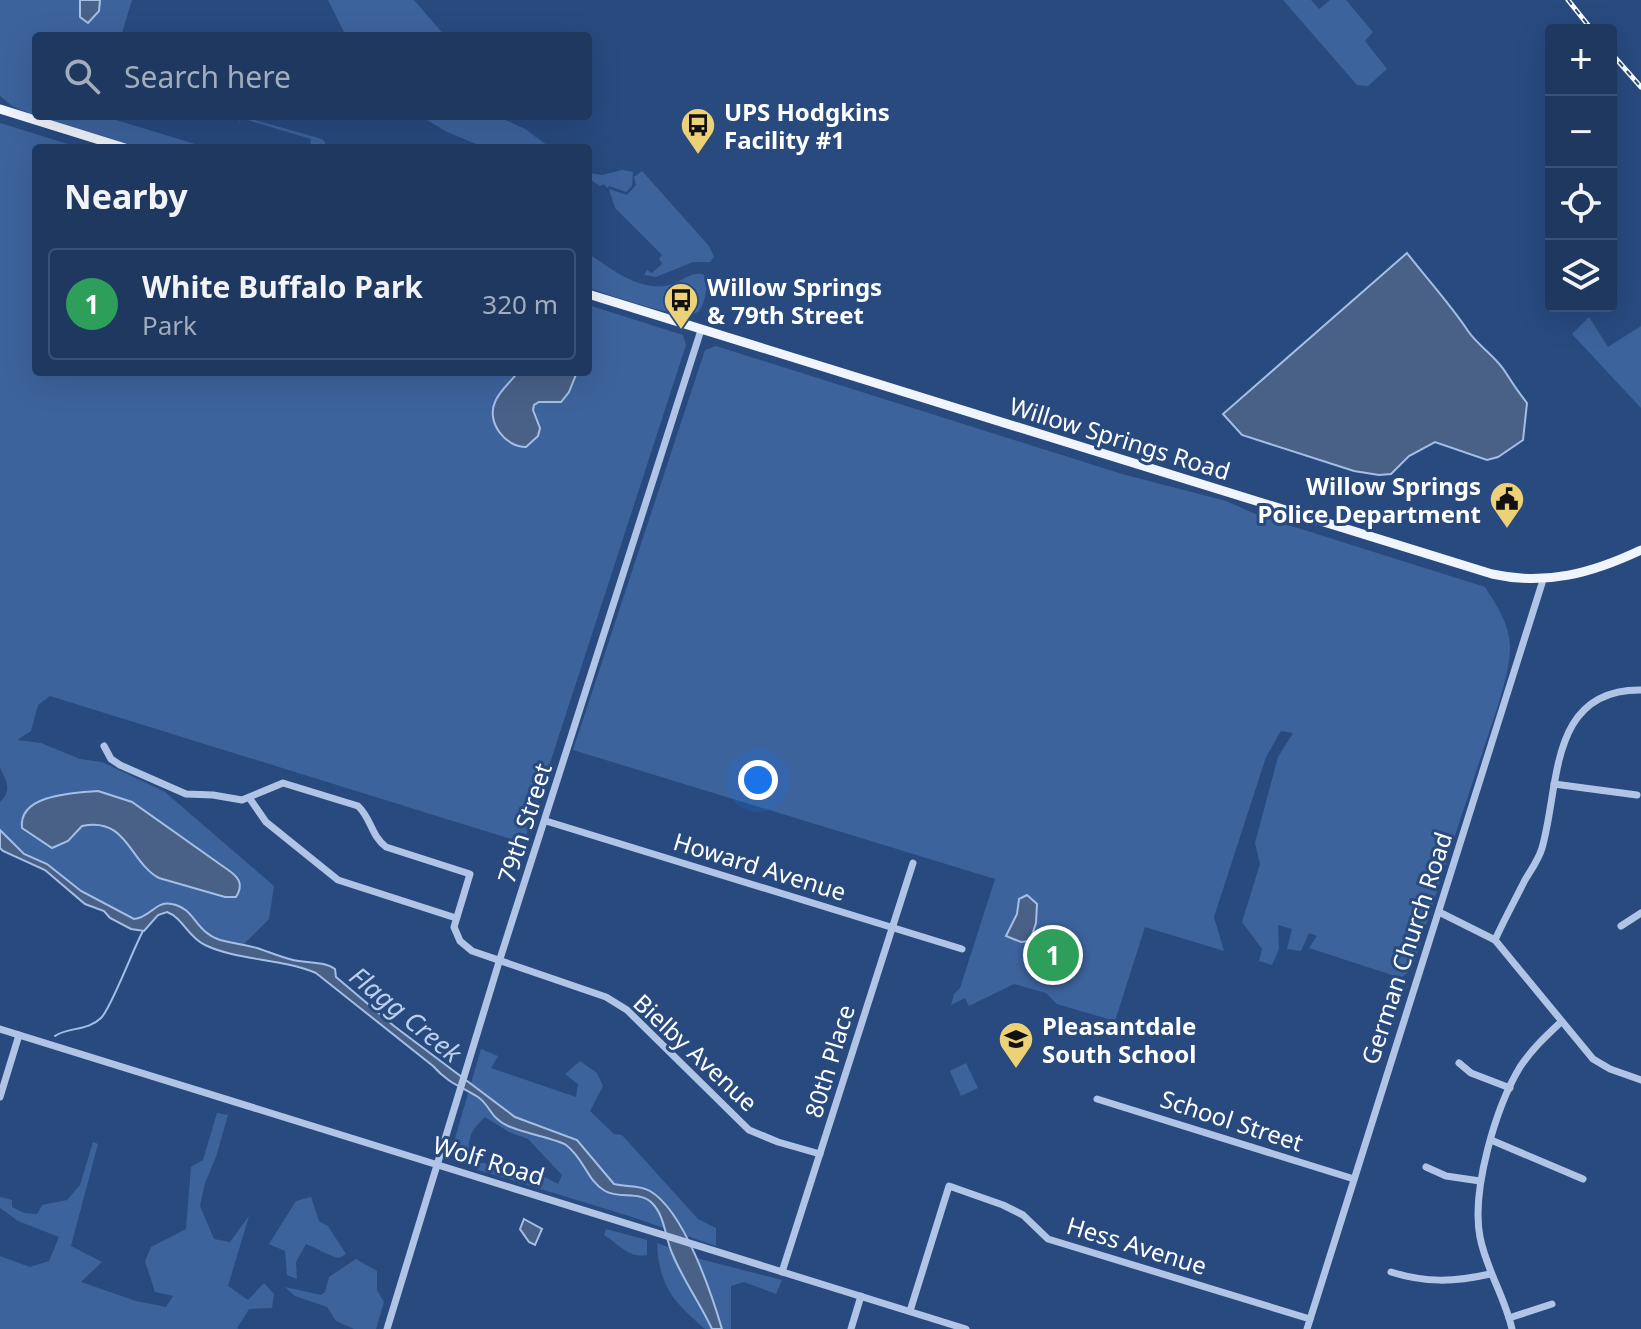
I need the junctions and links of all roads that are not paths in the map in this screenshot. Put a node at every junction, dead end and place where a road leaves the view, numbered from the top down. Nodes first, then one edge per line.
1 (0, 109) edge
2 (32, 119) edge
3 (35, 120) edge
4 (112, 144) edge
5 (592, 295) edge
6 (701, 330) junction
7 (1641, 550) edge
8 (1543, 580) junction
9 (1641, 690) edge
10 (104, 746) dead end
11 (1554, 784) junction
12 (1637, 795) dead end
13 (250, 799) junction
14 (546, 821) junction
15 (913, 863) dead end
16 (1439, 912) junction
17 (1641, 913) edge
18 (456, 918) junction
19 (1621, 926) dead end
20 (892, 927) junction
21 (1495, 940) junction
22 (962, 949) dead end
23 (499, 962) junction
24 (1561, 1022) junction
25 (0, 1029) edge
26 (19, 1035) junction
27 (1459, 1063) dead end
28 (1641, 1080) edge
29 (1510, 1088) junction
30 (0, 1097) edge
31 (1097, 1099) dead end
32 (1491, 1140) junction
33 (820, 1154) junction
34 (437, 1165) junction
35 (1426, 1167) dead end
36 (1354, 1179) junction
37 (1583, 1179) dead end
38 (1480, 1181) junction
39 (782, 1272) junction
40 (1391, 1272) dead end
41 (1490, 1274) junction
42 (861, 1296) junction
43 (1552, 1304) dead end
44 (910, 1311) junction
45 (1509, 1318) junction
46 (1310, 1319) junction
47 (387, 1329) edge
48 (851, 1329) edge
49 (966, 1329) edge
50 (1307, 1329) edge
51 (1512, 1329) edge

1 - 2 main road
3 - 4 main road
5 - 6 main road, Willow Springs Road
6 - 8 main road, Willow Springs Road
6 - 14 street, 79th Street
7 - 8 main road, Willow Springs Road
8 - 16 street, German Church Road
9 - 11 street
10 - 13 street
11 - 12 street
11 - 21 street
13 - 18 street
13 - 18 street
14 - 20 street, Howard Avenue
14 - 23 street, 79th Street
15 - 20 street, 80th Place
16 - 21 street
16 - 36 street, German Church Road
17 - 19 street
18 - 23 street, Bielby Avenue
20 - 22 street, Howard Avenue
20 - 33 street, 80th Place
21 - 24 street
23 - 33 street, Bielby Avenue
23 - 34 street, 79th Street
24 - 28 street
24 - 29 street
25 - 26 street, Wolf Road
26 - 30 street
26 - 34 street, Wolf Road
27 - 29 street
29 - 32 street
31 - 36 street, School Street
32 - 37 street
32 - 38 street
33 - 39 street, 80th Place
34 - 39 street, Wolf Road
34 - 47 street, 79th Street
35 - 38 street
36 - 46 street, German Church Road
38 - 41 street
39 - 42 street, Wolf Road
40 - 41 street
41 - 45 street
42 - 44 street, Wolf Road
42 - 48 street
43 - 45 street
44 - 46 street, Hess Avenue
44 - 49 street, Wolf Road
45 - 51 street
46 - 50 street, German Church Road

